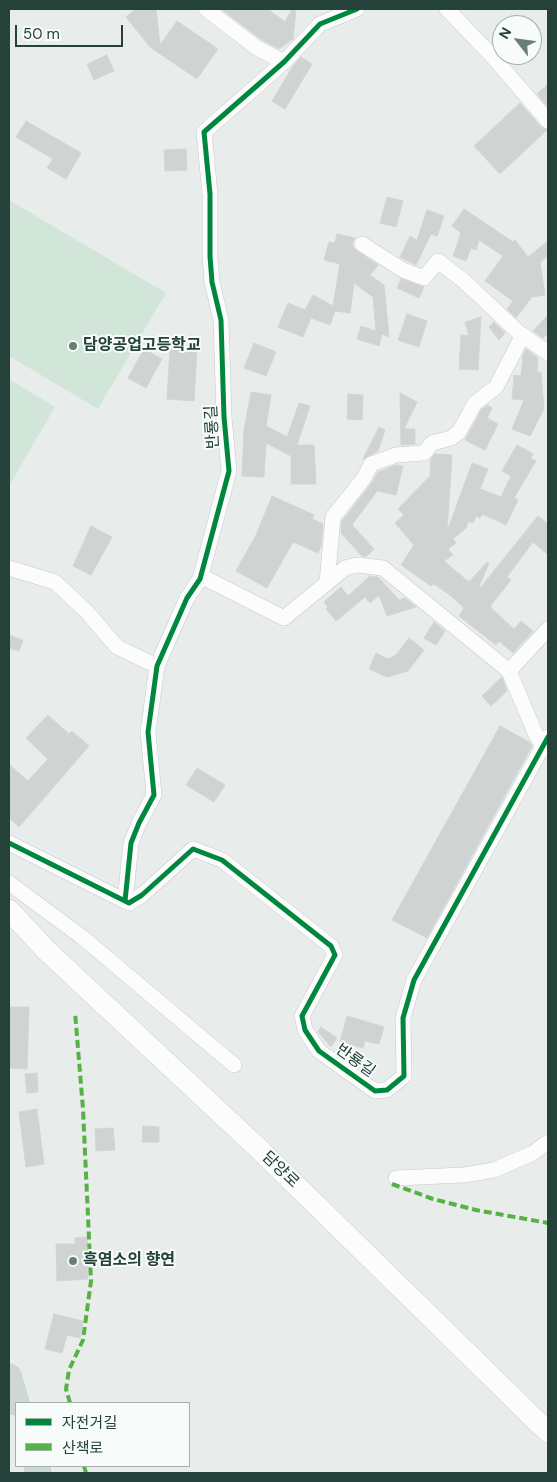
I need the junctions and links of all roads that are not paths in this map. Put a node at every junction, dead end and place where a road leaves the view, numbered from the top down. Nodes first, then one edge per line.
1 (206, 9) edge
2 (357, 9) edge
3 (446, 9) edge
4 (284, 62) junction
5 (548, 121) edge
6 (362, 244) dead end
7 (523, 335) junction
8 (548, 353) edge
9 (9, 568) edge
10 (201, 576) junction
11 (327, 583) junction
12 (548, 629) edge
13 (157, 666) junction
14 (508, 671) junction
15 (546, 744) edge
16 (9, 843) edge
17 (9, 883) edge
18 (125, 901) junction
19 (9, 911) edge
20 (234, 1065) dead end
21 (548, 1142) edge
22 (396, 1178) dead end
23 (9, 1376) edge
24 (17, 1402) edge
25 (548, 1432) edge

1 - 4 street
2 - 4 street, 반룡길
3 - 5 street
4 - 10 street, 반룡길
6 - 7 street
7 - 8 street
7 - 11 street
9 - 13 street
10 - 11 street, 반룡길
10 - 13 street, 반룡길
11 - 14 street, 반룡길
12 - 14 street
13 - 18 street, 반룡길
14 - 15 street, 반룡길
15 - 18 street, 반룡길
16 - 18 street
17 - 20 street
19 - 25 main road, 담양로
21 - 22 street
23 - 24 main road

